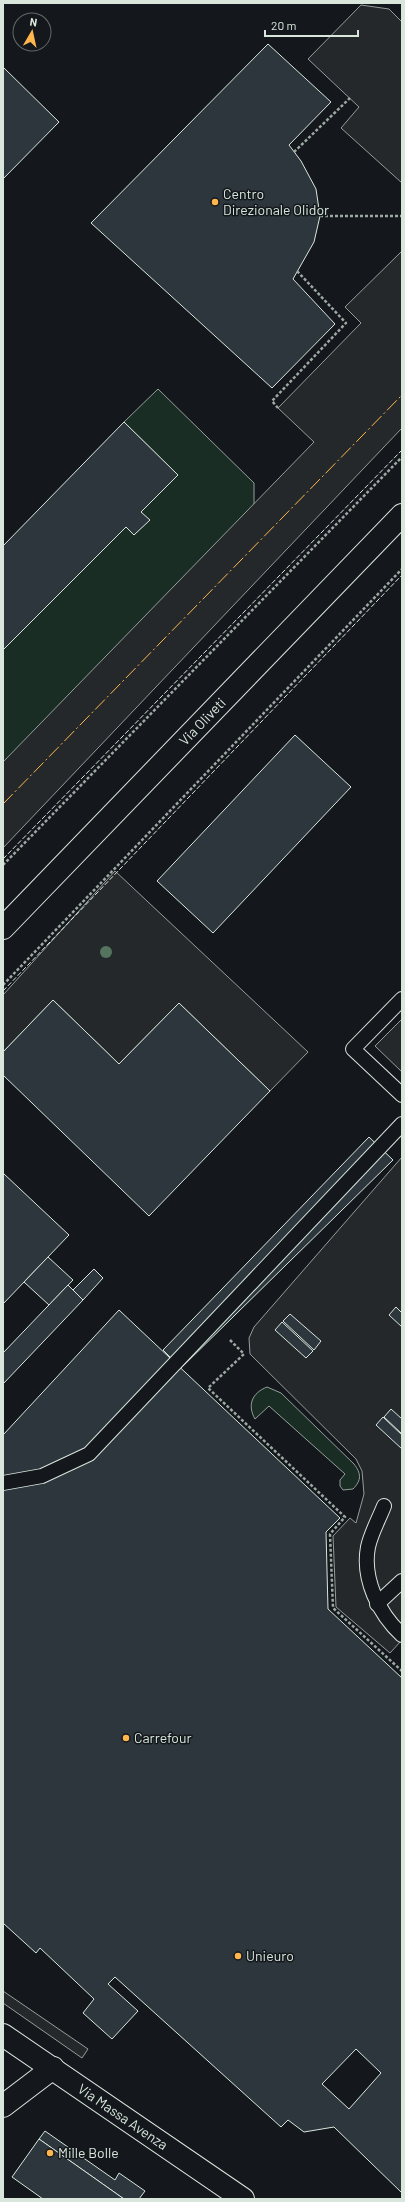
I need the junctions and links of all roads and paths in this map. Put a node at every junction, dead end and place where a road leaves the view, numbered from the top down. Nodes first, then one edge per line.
1 (350, 98) dead end
2 (294, 152) dead end
3 (320, 216) dead end
4 (402, 216) edge
5 (297, 271) dead end
6 (278, 408) dead end
7 (402, 457) edge
8 (402, 515) edge
9 (402, 569) edge
10 (3, 865) edge
11 (3, 928) edge
12 (3, 985) edge
13 (402, 999) edge
14 (402, 1095) edge
15 (402, 1124) edge
16 (235, 1334) dead end
17 (3, 1483) edge
18 (384, 1506) dead end
19 (402, 1580) edge
20 (377, 1604) junction
21 (402, 1635) edge
22 (402, 1671) edge
23 (3, 2036) edge
24 (53, 2068) junction
25 (3, 2106) edge
26 (243, 2199) edge

1 - 2 path
3 - 4 path
5 - 6 path
7 - 10 path
8 - 11 main road, Via Oliveti
9 - 12 path
13 - 14 lane
15 - 17 lane
16 - 22 path
18 - 20 lane
19 - 20 lane
20 - 21 lane
23 - 24 main road, Via Massa Avenza
24 - 25 main road
24 - 26 main road, Via Massa Avenza

